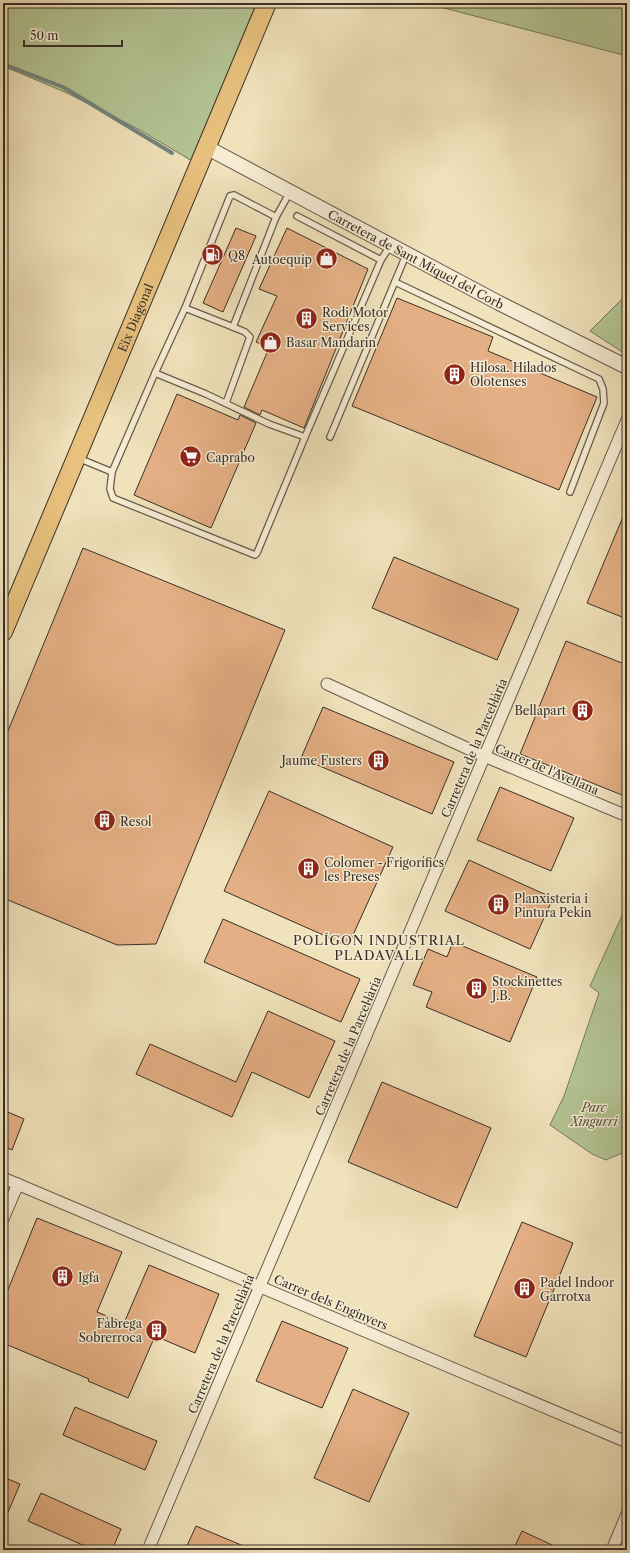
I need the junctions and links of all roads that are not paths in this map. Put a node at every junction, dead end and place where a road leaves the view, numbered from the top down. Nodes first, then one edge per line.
1 (266, 3) edge
2 (206, 147) junction
3 (290, 192) junction
4 (297, 216) dead end
5 (276, 218) junction
6 (391, 245) junction
7 (407, 254) junction
8 (381, 260) junction
9 (395, 282) junction
10 (185, 308) junction
11 (233, 327) junction
12 (627, 367) edge
13 (155, 373) junction
14 (226, 404) junction
15 (627, 420) edge
16 (305, 437) junction
17 (330, 437) dead end
18 (76, 457) junction
19 (112, 472) junction
20 (570, 492) dead end
21 (3, 632) edge
22 (327, 684) dead end
23 (484, 756) junction
24 (627, 816) edge
25 (3, 1178) edge
26 (18, 1184) junction
27 (3, 1219) edge
28 (260, 1286) junction
29 (627, 1442) edge
30 (627, 1514) edge
31 (148, 1550) edge
32 (612, 1550) edge

1 - 2 main road, Eix Diagonal
2 - 3 street, Carretera de Sant Miquel del Corb
2 - 18 main road, Eix Diagonal
3 - 5 lane
3 - 6 street, Carretera de Sant Miquel del Corb
4 - 8 lane
5 - 10 lane
5 - 11 lane
6 - 7 street, Carretera de Sant Miquel del Corb
6 - 8 lane
7 - 9 lane
7 - 12 street, Carretera de Sant Miquel del Corb
8 - 16 lane
9 - 17 lane
9 - 20 lane
10 - 11 lane
10 - 13 lane
11 - 14 lane
13 - 14 lane
13 - 19 lane
14 - 16 lane
15 - 23 street, Carretera de la Parcel·lària
16 - 19 lane
18 - 19 lane
18 - 21 main road, Eix Diagonal
22 - 23 street, Carrer de l'Avellana
23 - 24 street, Carrer de l'Avellana
23 - 28 street, Carretera de la Parcel·lària
25 - 26 street, Carrer dels Enginyers
26 - 27 street
26 - 28 street, Carrer dels Enginyers
28 - 29 street, Carrer dels Enginyers
28 - 31 street, Carretera de la Parcel·lària
30 - 32 street

